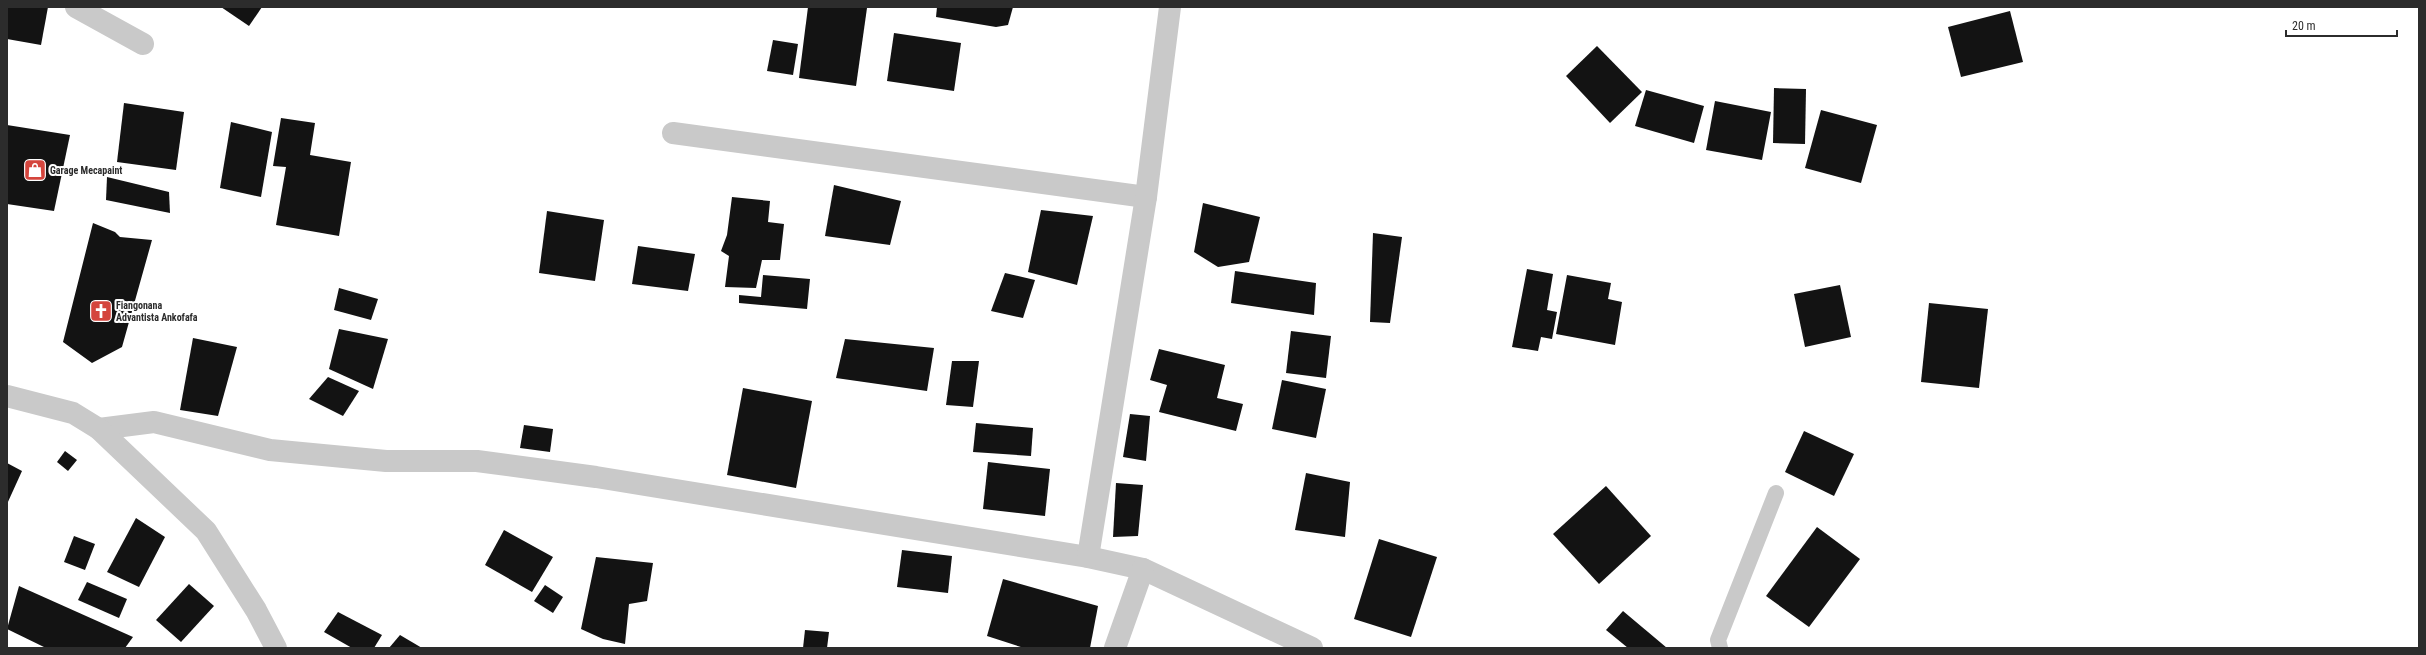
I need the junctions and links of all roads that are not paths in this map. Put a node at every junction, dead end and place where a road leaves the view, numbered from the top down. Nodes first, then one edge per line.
1 (76, 7) edge
2 (1170, 7) edge
3 (143, 44) dead end
4 (673, 133) dead end
5 (1146, 197) junction
6 (7, 396) edge
7 (99, 429) junction
8 (1776, 493) dead end
9 (1088, 558) junction
10 (1144, 569) junction
11 (276, 648) edge
12 (1115, 648) edge
13 (1312, 648) edge
14 (1720, 648) edge

1 - 3 street
2 - 5 street
4 - 5 street
5 - 9 street
6 - 7 street
7 - 9 street
7 - 11 street
8 - 14 lane
9 - 10 street
10 - 12 street
10 - 13 street

